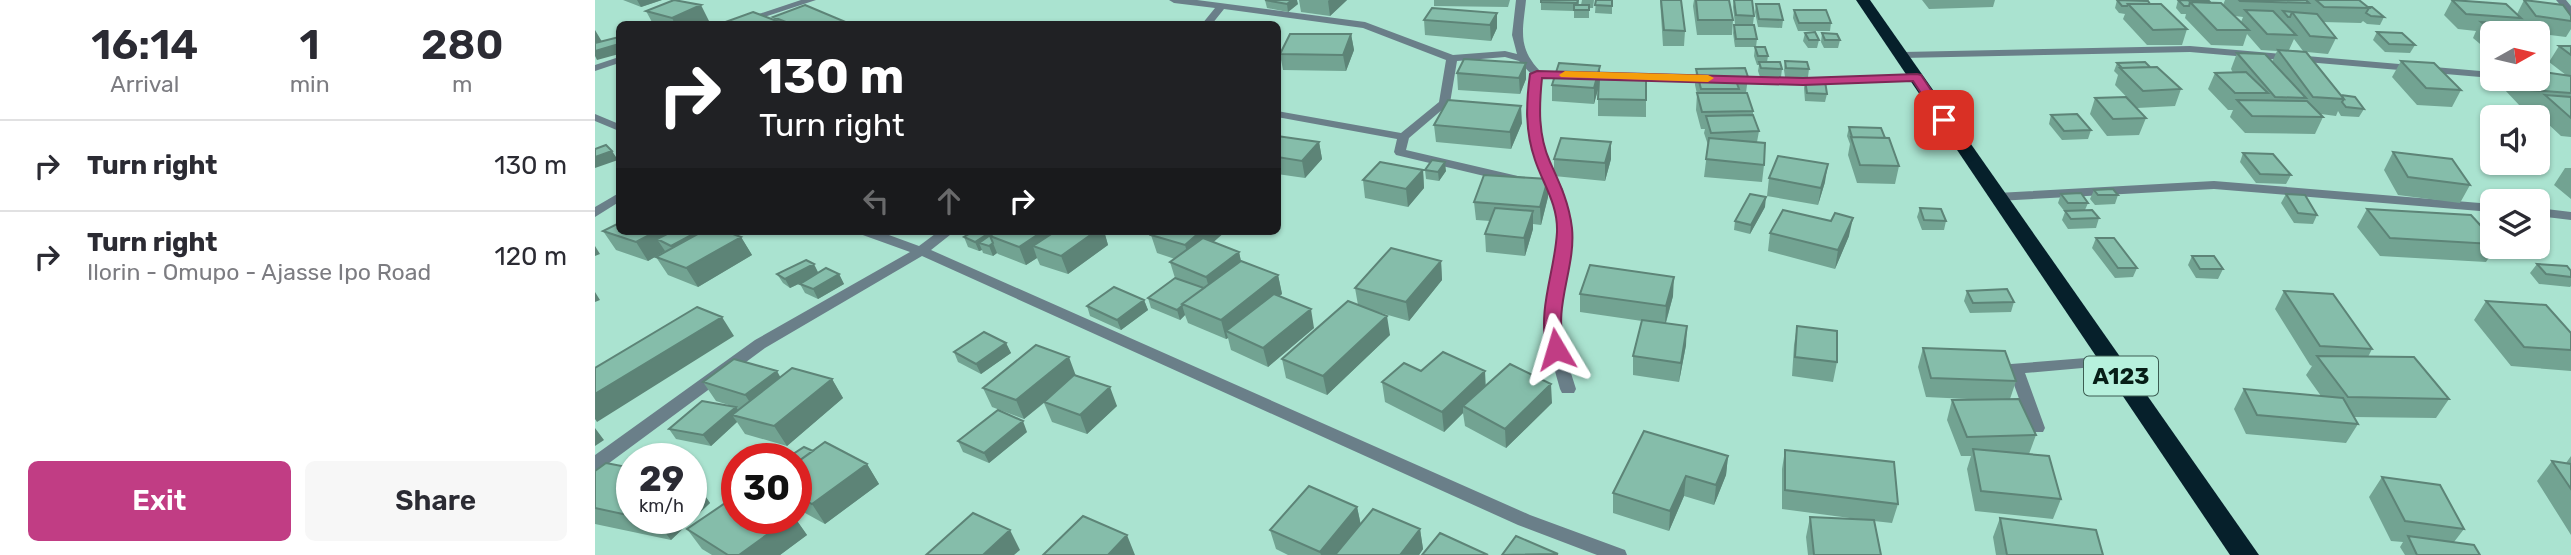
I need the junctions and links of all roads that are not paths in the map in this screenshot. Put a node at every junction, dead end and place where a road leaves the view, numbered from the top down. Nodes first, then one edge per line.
1 (811, 0) edge
2 (1174, 0) edge
3 (1521, 0) edge
4 (1863, 0) edge
5 (2561, 0) edge
6 (1222, 6) junction
7 (2571, 12) edge
8 (744, 21) edge
9 (1210, 21) edge
10 (1903, 55) junction
11 (1452, 58) junction
12 (1523, 59) junction
13 (616, 61) edge
14 (595, 68) edge
15 (1537, 74) junction
16 (2480, 74) edge
17 (1917, 77) junction
18 (1281, 115) edge
19 (595, 117) edge
20 (616, 127) edge
21 (1403, 137) junction
22 (1544, 186) junction
23 (1997, 197) junction
24 (616, 199) edge
25 (2480, 207) edge
26 (595, 213) edge
27 (2550, 214) edge
28 (2571, 216) edge
29 (876, 235) edge
30 (943, 235) edge
31 (921, 251) junction
32 (2111, 361) junction
33 (1567, 389) dead end
34 (2037, 428) dead end
35 (595, 464) edge
36 (1618, 555) edge
37 (2245, 555) edge

1 - 8 street
2 - 6 street
3 - 12 street
4 - 10 highway, A123
5 - 7 street
6 - 9 street
6 - 11 street
10 - 16 street
10 - 17 highway, A123
11 - 12 street
11 - 21 street
12 - 15 street
13 - 14 street
15 - 17 street
15 - 22 street
17 - 23 highway, A123
18 - 21 street
19 - 20 street
21 - 22 street
22 - 33 street
23 - 25 street
23 - 32 highway, A123
24 - 26 street
27 - 28 street
29 - 31 street
30 - 31 street
31 - 35 street
31 - 36 street
32 - 34 street
32 - 37 highway, A123

